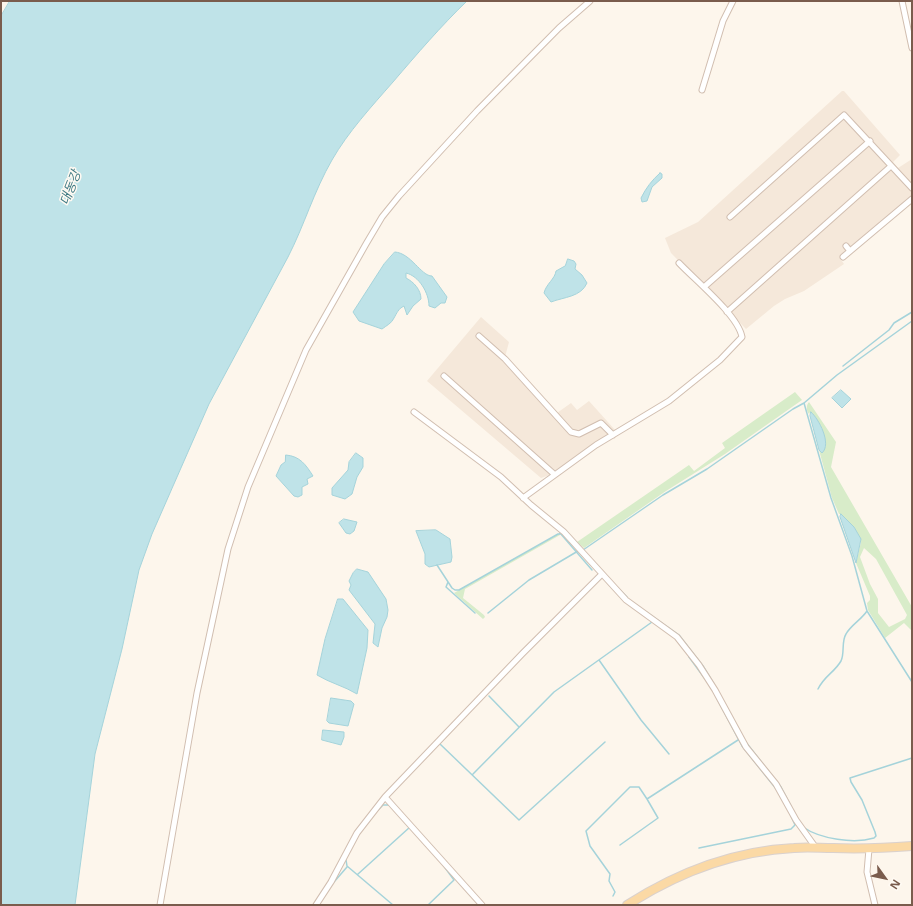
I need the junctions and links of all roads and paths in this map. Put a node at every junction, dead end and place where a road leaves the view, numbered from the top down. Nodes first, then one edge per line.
1 (590, 1) edge
2 (733, 1) edge
3 (902, 1) edge
4 (912, 48) edge
5 (702, 90) dead end
6 (870, 141) junction
7 (891, 166) junction
8 (912, 188) edge
9 (912, 199) edge
10 (730, 217) dead end
11 (846, 246) dead end
12 (850, 251) junction
13 (843, 257) dead end
14 (679, 263) dead end
15 (704, 286) junction
16 (727, 312) junction
17 (479, 336) dead end
18 (444, 376) dead end
19 (414, 412) dead end
20 (613, 435) junction
21 (554, 474) junction
22 (523, 498) junction
23 (602, 574) junction
24 (385, 797) junction
25 (912, 846) edge
26 (816, 848) junction
27 (869, 849) junction
28 (160, 905) edge
29 (316, 905) edge
30 (482, 905) edge
31 (626, 905) edge
32 (875, 905) edge

1 - 28 street
2 - 5 street
3 - 4 street
6 - 7 street
6 - 10 street
6 - 15 street
7 - 8 street
7 - 16 street
9 - 12 street
11 - 12 street
12 - 13 street
14 - 15 street
15 - 16 street
16 - 20 street
17 - 20 street
18 - 21 street
19 - 22 street
20 - 21 street
21 - 22 street
22 - 23 street
23 - 24 street
23 - 26 street
24 - 29 street
24 - 30 street
25 - 27 main road
26 - 27 main road
26 - 31 main road
27 - 32 street

